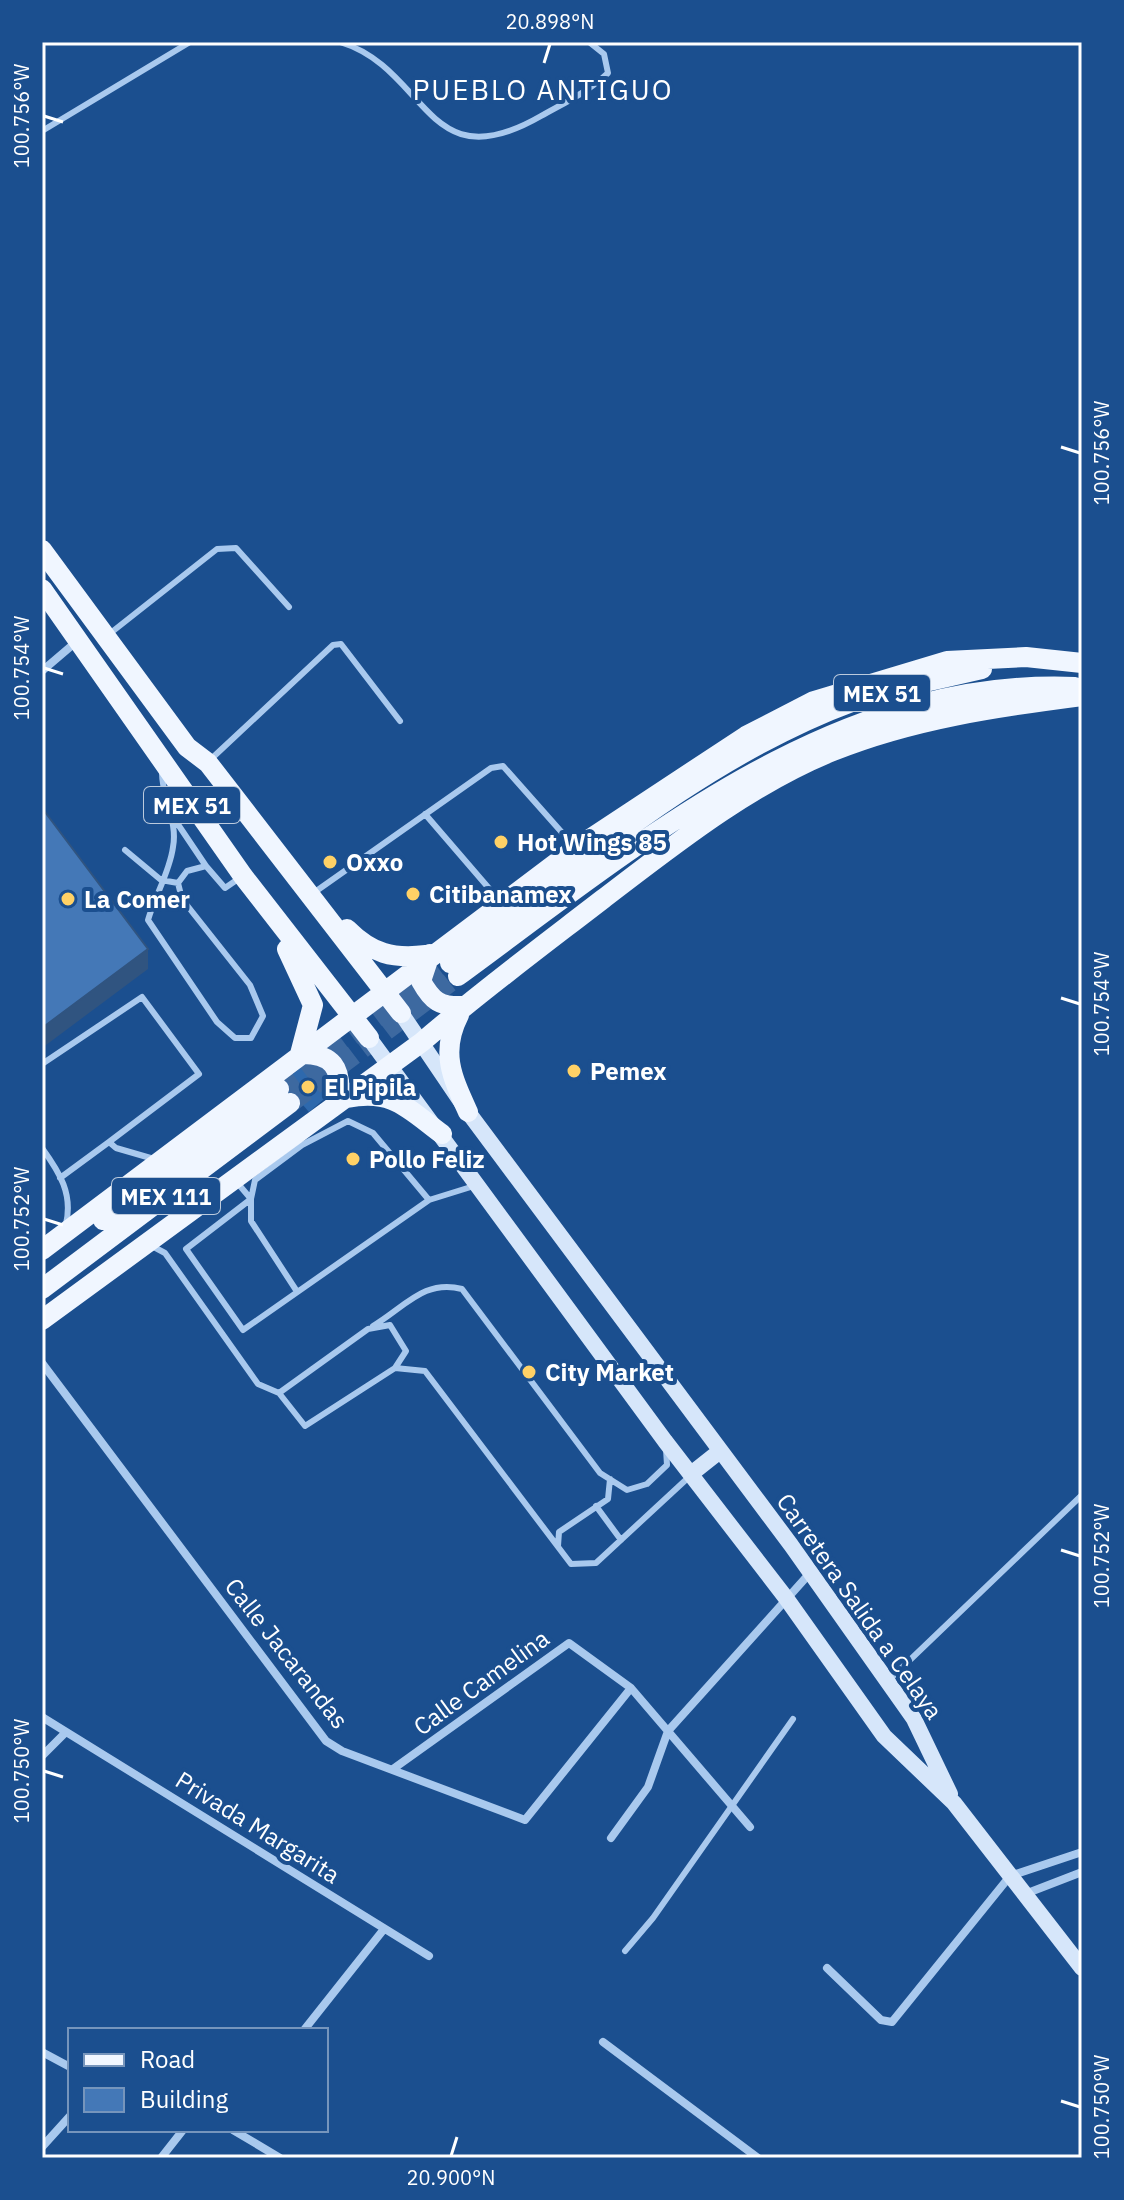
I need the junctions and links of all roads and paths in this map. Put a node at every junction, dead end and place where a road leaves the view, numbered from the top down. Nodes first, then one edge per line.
1 (190, 42) edge
2 (340, 42) edge
3 (589, 42) edge
4 (42, 131) edge
5 (42, 550) edge
6 (42, 589) edge
7 (289, 607) dead end
8 (105, 637) junction
9 (76, 641) junction
10 (1082, 663) edge
11 (42, 671) edge
12 (1082, 688) edge
13 (1082, 696) edge
14 (400, 721) dead end
15 (187, 747) junction
16 (162, 763) junction
17 (208, 763) junction
18 (425, 814) junction
19 (173, 817) junction
20 (576, 848) junction
21 (125, 850) dead end
22 (206, 866) junction
23 (243, 876) junction
24 (161, 880) junction
25 (178, 883) junction
26 (312, 894) junction
27 (263, 903) junction
28 (502, 904) junction
29 (430, 954) junction
30 (384, 990) junction
31 (463, 1006) junction
32 (401, 1013) joint
33 (351, 1015) junction
34 (369, 1038) joint
35 (422, 1042) junction
36 (300, 1054) junction
37 (42, 1064) edge
38 (389, 1066) junction
39 (339, 1099) junction
40 (468, 1112) junction
41 (442, 1134) junction
42 (109, 1142) junction
43 (42, 1148) edge
44 (157, 1160) junction
45 (60, 1178) junction
46 (227, 1185) junction
47 (477, 1185) junction
48 (251, 1199) junction
49 (429, 1200) junction
50 (63, 1234) junction
51 (146, 1244) junction
52 (42, 1250) edge
53 (42, 1266) edge
54 (42, 1289) edge
55 (296, 1290) junction
56 (42, 1320) edge
57 (368, 1329) junction
58 (42, 1363) edge
59 (395, 1368) junction
60 (279, 1393) junction
61 (665, 1441) junction
62 (720, 1451) junction
63 (691, 1474) junction
64 (610, 1479) junction
65 (1082, 1495) edge
66 (596, 1506) junction
67 (621, 1540) junction
68 (558, 1546) junction
69 (810, 1573) junction
70 (786, 1598) junction
71 (887, 1683) junction
72 (631, 1688) junction
73 (42, 1717) edge
74 (793, 1719) dead end
75 (668, 1731) junction
76 (65, 1733) junction
77 (42, 1756) edge
78 (393, 1769) junction
79 (954, 1803) junction
80 (731, 1808) junction
81 (750, 1827) dead end
82 (611, 1838) dead end
83 (1082, 1852) edge
84 (1082, 1872) edge
85 (1010, 1876) junction
86 (1024, 1894) junction
87 (384, 1929) junction
88 (625, 1951) dead end
89 (429, 1956) dead end
90 (1079, 1957) edge
91 (827, 1968) dead end
92 (306, 2028) edge
93 (603, 2042) dead end
94 (44, 2054) edge
95 (68, 2066) edge
96 (68, 2118) edge
97 (181, 2132) edge
98 (236, 2132) edge
99 (42, 2147) edge
100 (161, 2158) edge
101 (280, 2158) edge
102 (758, 2158) edge

1 - 4 lane
2 - 3 lane
5 - 8 main road, MEX 51
6 - 9 main road, MEX 51
7 - 8 lane
8 - 15 main road, MEX 51
9 - 11 street
9 - 16 main road, MEX 51
10 - 12 main road, MEX 51
10 - 20 main road
13 - 31 main road
14 - 17 lane
15 - 16 lane
15 - 17 main road, MEX 51
16 - 19 lane
16 - 23 main road, MEX 51
17 - 26 main road, MEX 51
18 - 20 lane
18 - 26 lane
18 - 28 lane
19 - 22 lane
19 - 24 lane
20 - 28 main road
21 - 24 lane
22 - 23 lane
22 - 25 lane
23 - 27 main road, MEX 51
24 - 25 lane
24 - 25 lane
26 - 29 main road
26 - 30 main road, MEX 51
27 - 33 main road, MEX 51
27 - 36 main road
28 - 29 main road
29 - 30 main road
29 - 31 main road
30 - 32 main road, MEX 51
30 - 33 main road
31 - 35 main road
31 - 40 main road
32 - 35 main road, Carretera Salida a Celaya / MEX 51
33 - 34 main road, MEX 51
33 - 36 main road
34 - 38 main road, MEX 51
35 - 38 main road
35 - 40 main road, Carretera Salida a Celaya / MEX 51
36 - 39 main road
36 - 44 main road
37 - 42 lane
38 - 39 main road
38 - 41 main road, MEX 51
39 - 41 main road
39 - 46 main road
40 - 62 main road, Carretera Salida a Celaya / MEX 51
41 - 47 main road, MEX 51
42 - 44 lane
42 - 45 lane
43 - 45 lane
44 - 50 main road
45 - 50 lane
46 - 48 lane
46 - 51 main road
47 - 49 lane
47 - 61 main road, MEX 51
48 - 49 lane
48 - 55 lane
48 - 55 lane
49 - 55 lane
50 - 52 main road
51 - 56 main road
51 - 60 lane
53 - 54 main road, MEX 111
57 - 59 lane
57 - 60 lane
57 - 64 lane
58 - 78 street, Calle Jacarandas
59 - 60 lane
59 - 68 lane
61 - 63 main road, MEX 51
61 - 64 lane
62 - 63 main road
62 - 69 main road, Carretera Salida a Celaya / MEX 51
63 - 67 lane
63 - 70 main road, MEX 51
64 - 66 lane
65 - 71 lane
66 - 67 lane
66 - 68 lane
67 - 68 lane
69 - 70 street
69 - 71 main road, Carretera Salida a Celaya / MEX 51
70 - 75 street
70 - 79 main road, MEX 51
71 - 79 main road, Carretera Salida a Celaya / MEX 51
72 - 75 street
72 - 78 street, Calle Camelina
72 - 78 street, Calle Jacarandas
73 - 76 street, Privada Margarita
74 - 80 lane
75 - 80 street
75 - 82 street
76 - 77 street
76 - 87 street, Privada Margarita
79 - 85 main road, MEX 51
80 - 81 street
80 - 88 lane
83 - 85 street
84 - 86 street
85 - 86 main road, MEX 51
85 - 91 street
86 - 90 main road, MEX 51
87 - 89 street, Privada Margarita
87 - 92 street
93 - 102 street
94 - 95 street
96 - 99 street
97 - 100 street
98 - 101 street

